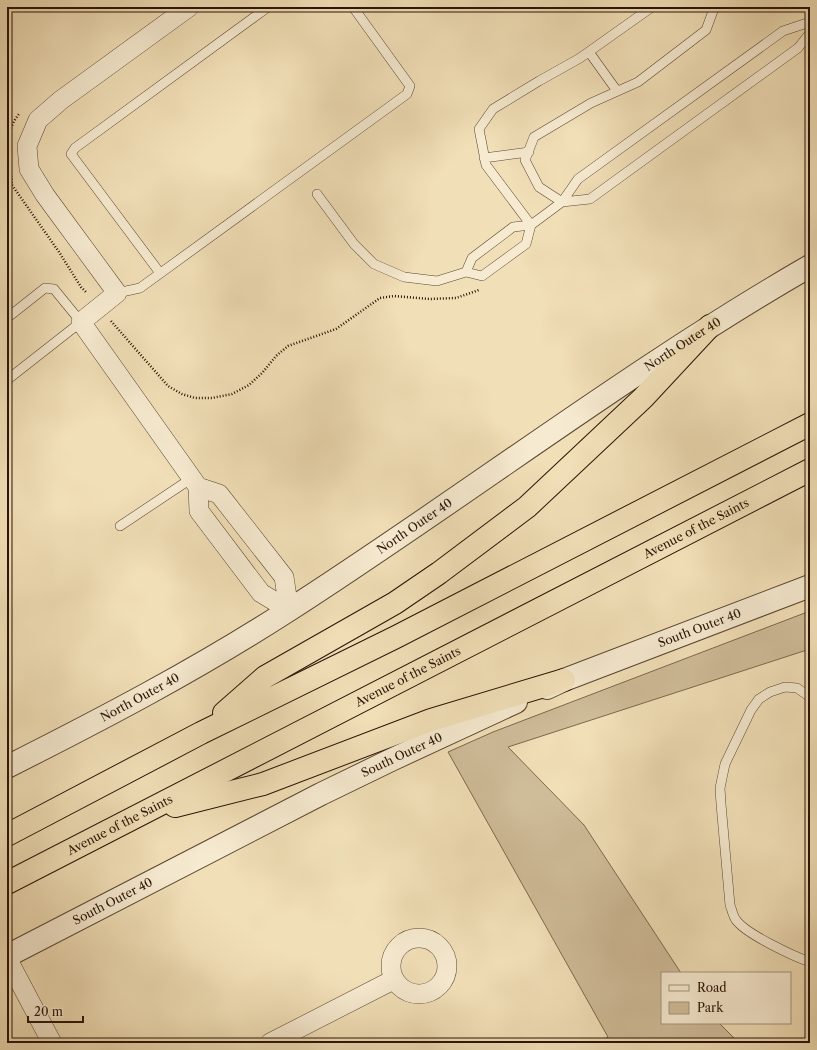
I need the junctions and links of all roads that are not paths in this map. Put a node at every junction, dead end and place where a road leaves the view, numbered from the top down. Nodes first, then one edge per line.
1 (189, 7) edge
2 (268, 7) edge
3 (353, 7) edge
4 (652, 7) edge
5 (712, 7) edge
6 (810, 22) edge
7 (810, 33) edge
8 (590, 52) junction
9 (617, 91) junction
10 (529, 152) junction
11 (484, 158) junction
12 (318, 194) dead end
13 (562, 202) junction
14 (531, 225) junction
15 (810, 266) edge
16 (466, 272) junction
17 (160, 273) junction
18 (117, 293) junction
19 (7, 318) edge
20 (81, 322) junction
21 (710, 326) junction
22 (7, 380) edge
23 (810, 424) edge
24 (810, 470) edge
25 (195, 483) junction
26 (120, 526) dead end
27 (810, 586) edge
28 (289, 610) junction
29 (564, 680) junction
30 (810, 697) edge
31 (201, 733) junction
32 (7, 767) edge
33 (138, 815) junction
34 (7, 836) edge
35 (7, 883) edge
36 (7, 957) edge
37 (810, 962) edge
38 (393, 980) dead end
39 (52, 1043) edge
40 (270, 1043) edge

1 - 18 street
2 - 17 lane
3 - 17 lane
4 - 8 lane
5 - 9 lane
6 - 13 lane
7 - 13 lane
8 - 9 lane
8 - 11 lane
9 - 10 lane
10 - 11 lane
10 - 13 lane
11 - 14 lane
12 - 16 lane
13 - 14 lane
14 - 16 lane
14 - 16 lane
15 - 21 street, North Outer 40
17 - 18 lane
18 - 20 street
19 - 20 lane
20 - 22 lane
20 - 25 street
21 - 28 street, North Outer 40
21 - 31 highway
23 - 31 highway
24 - 33 highway, Avenue of the Saints
25 - 26 lane
25 - 28 street
25 - 28 street
27 - 29 street, South Outer 40
28 - 32 street, North Outer 40
29 - 33 highway
29 - 36 street, South Outer 40
30 - 37 lane
31 - 34 highway
33 - 35 highway, Avenue of the Saints
36 - 39 street
38 - 40 street

